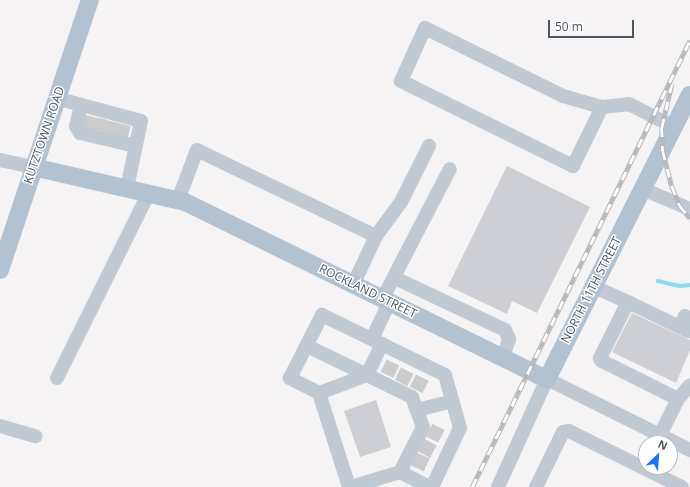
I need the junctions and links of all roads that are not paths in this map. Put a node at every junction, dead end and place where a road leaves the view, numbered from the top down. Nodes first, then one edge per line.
1 (90, 0) edge
2 (690, 95) edge
3 (56, 98) junction
4 (602, 106) junction
5 (686, 113) edge
6 (103, 124) junction
7 (674, 127) junction
8 (136, 146) junction
9 (429, 146) dead end
10 (0, 160) edge
11 (33, 167) junction
12 (450, 169) dead end
13 (127, 188) junction
14 (643, 190) junction
15 (149, 193) junction
16 (178, 200) junction
17 (690, 209) edge
18 (376, 236) junction
19 (0, 270) edge
20 (395, 278) junction
21 (354, 284) junction
22 (592, 286) junction
23 (387, 299) junction
24 (628, 302) junction
25 (686, 326) edge
26 (377, 342) junction
27 (307, 346) junction
28 (503, 357) junction
29 (367, 375) junction
30 (57, 378) dead end
31 (547, 379) junction
32 (690, 385) edge
33 (319, 393) junction
34 (415, 399) junction
35 (678, 399) junction
36 (452, 401) junction
37 (0, 426) edge
38 (660, 435) joint
39 (36, 436) dead end
40 (678, 444) edge
41 (690, 450) edge
42 (400, 472) junction
43 (350, 487) edge
44 (431, 487) edge
45 (498, 487) edge
46 (536, 487) edge
47 (682, 487) edge

1 - 3 main road, KUTZTOWN ROAD
2 - 5 main road, NORTH 11TH STREET
3 - 6 street
3 - 11 main road, KUTZTOWN ROAD
4 - 4 street
4 - 7 street
5 - 7 main road, NORTH 11TH STREET
6 - 8 street
6 - 8 street
7 - 14 main road, NORTH 11TH STREET
8 - 13 street
9 - 18 street
10 - 11 street
11 - 13 main road, ROCKLAND STREET
11 - 19 main road, KUTZTOWN ROAD
12 - 20 street
13 - 15 main road, ROCKLAND STREET
14 - 17 street
14 - 22 main road, NORTH 11TH STREET
15 - 16 main road, ROCKLAND STREET
15 - 30 street
16 - 18 street
16 - 21 main road, ROCKLAND STREET
18 - 21 street
20 - 23 street
20 - 28 street
21 - 23 main road, ROCKLAND STREET
22 - 24 street
22 - 31 main road, NORTH 11TH STREET
23 - 26 street
23 - 28 main road, ROCKLAND STREET
24 - 25 street
24 - 35 street
26 - 27 street
26 - 29 street
26 - 36 street
27 - 29 street
27 - 33 street
28 - 31 main road, ROCKLAND STREET
29 - 33 street
29 - 34 street
31 - 38 street, ROCKLAND STREET
31 - 45 street, NORTH 11TH STREET
32 - 35 street
33 - 43 street
34 - 36 street
34 - 42 street
35 - 38 street
36 - 44 street
37 - 39 street
40 - 41 street, ROCKLAND STREET
42 - 43 street
42 - 44 street
46 - 47 street

